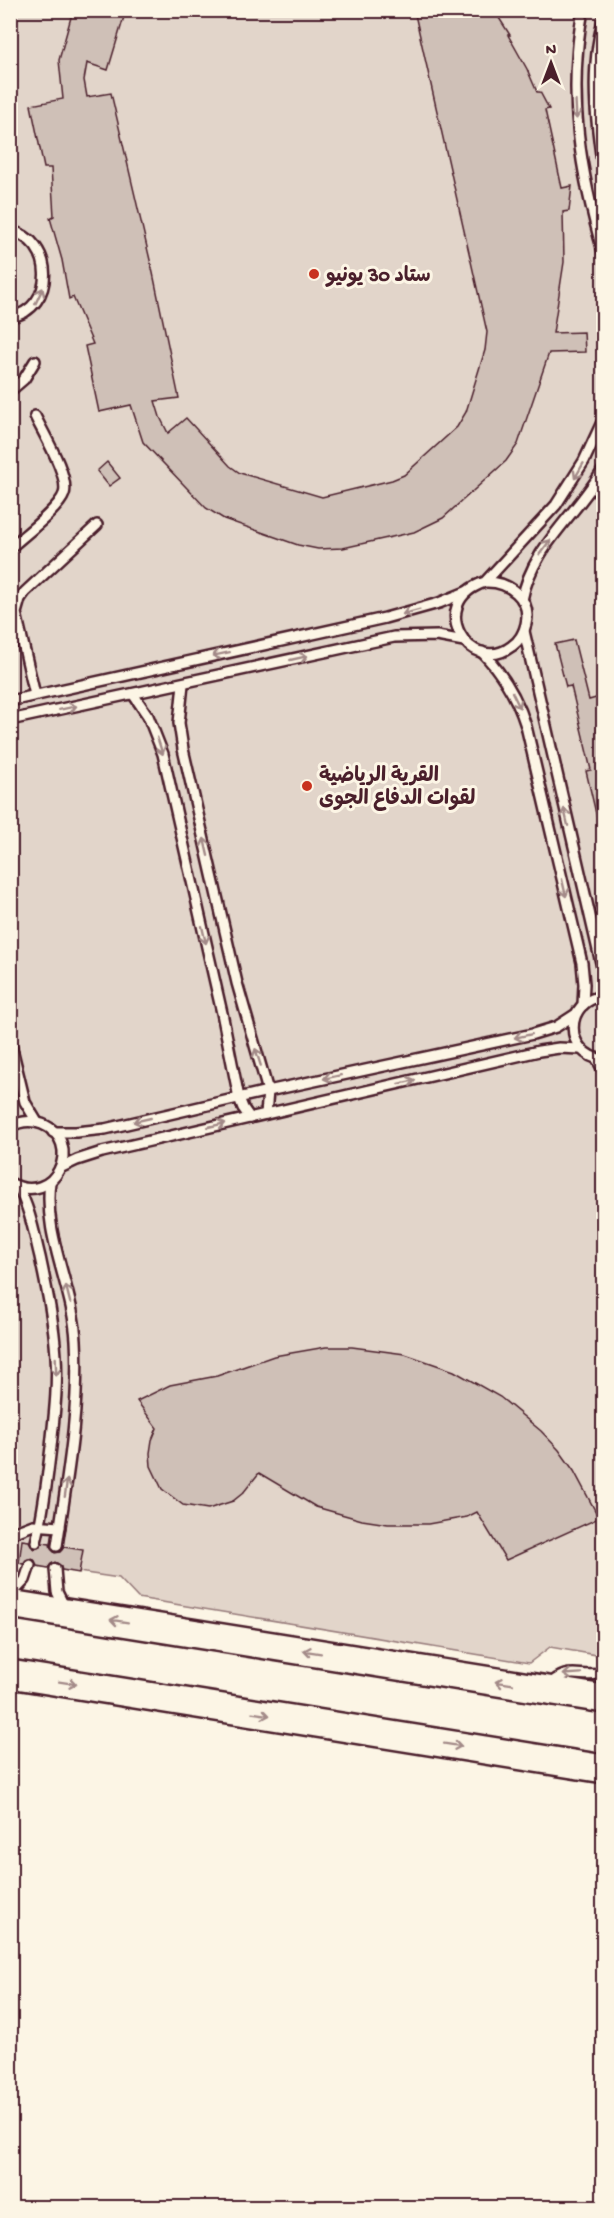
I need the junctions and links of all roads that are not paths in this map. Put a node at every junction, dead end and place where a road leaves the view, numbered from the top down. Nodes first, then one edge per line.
1 (583, 10) edge
2 (603, 18) edge
3 (603, 175) edge
4 (10, 231) edge
5 (603, 255) edge
6 (10, 317) edge
7 (35, 361) dead end
8 (10, 391) edge
9 (35, 416) dead end
10 (603, 418) edge
11 (603, 468) edge
12 (97, 525) dead end
13 (10, 548) edge
14 (485, 582) junction
15 (466, 592) junction
16 (522, 600) junction
17 (524, 631) junction
18 (464, 641) junction
19 (482, 652) junction
20 (183, 684) junction
21 (133, 694) junction
22 (35, 695) junction
23 (10, 701) edge
24 (10, 720) edge
25 (603, 976) edge
26 (603, 996) edge
27 (583, 1005) junction
28 (576, 1014) junction
29 (10, 1041) edge
30 (580, 1049) junction
31 (600, 1059) edge
32 (603, 1072) edge
33 (268, 1091) junction
34 (239, 1098) junction
35 (267, 1114) junction
36 (250, 1118) junction
37 (37, 1122) junction
38 (10, 1127) edge
39 (54, 1132) junction
40 (60, 1168) junction
41 (50, 1182) junction
42 (14, 1185) edge
43 (40, 1525) junction
44 (60, 1527) junction
45 (10, 1534) edge
46 (36, 1542) dead end
47 (57, 1546) dead end
48 (30, 1565) dead end
49 (55, 1569) dead end
50 (10, 1596) edge
51 (10, 1604) edge
52 (68, 1613) junction
53 (603, 1673) edge
54 (10, 1674) edge
55 (546, 1689) junction
56 (603, 1699) edge
57 (603, 1769) edge

1 -> 5 lane
2 - 3 lane
6 -> 4 lane
7 - 8 lane
9 - 13 lane
10 -> 14 lane
16 -> 11 lane
12 - 22 lane
14 - 15 lane
14 - 16 lane
15 - 18 lane
15 -> 22 lane
16 - 17 lane
17 - 19 lane
25 -> 17 lane
18 - 19 lane
20 -> 18 lane
19 -> 27 lane
20 - 21 lane
33 -> 20 lane
24 -> 21 lane
21 -> 34 lane
22 - 23 lane
26 - 27 lane
27 - 28 lane
28 - 30 lane
28 -> 33 lane
29 - 37 lane
30 - 31 lane
35 -> 30 lane
31 - 32 lane
33 - 34 lane
33 - 35 lane
34 - 36 lane
34 -> 39 lane
35 - 36 lane
40 -> 36 lane
37 - 38 lane
37 - 39 lane
39 - 40 lane
40 - 41 lane
41 - 42 lane
44 -> 41 lane
42 -> 43 lane
43 - 44 lane
43 - 45 lane
43 - 46 lane
44 - 47 lane
48 - 50 lane
49 - 52 lane
51 - 52 street
55 -> 52 street
53 -> 55 lane
54 -> 57 street
55 - 56 street

